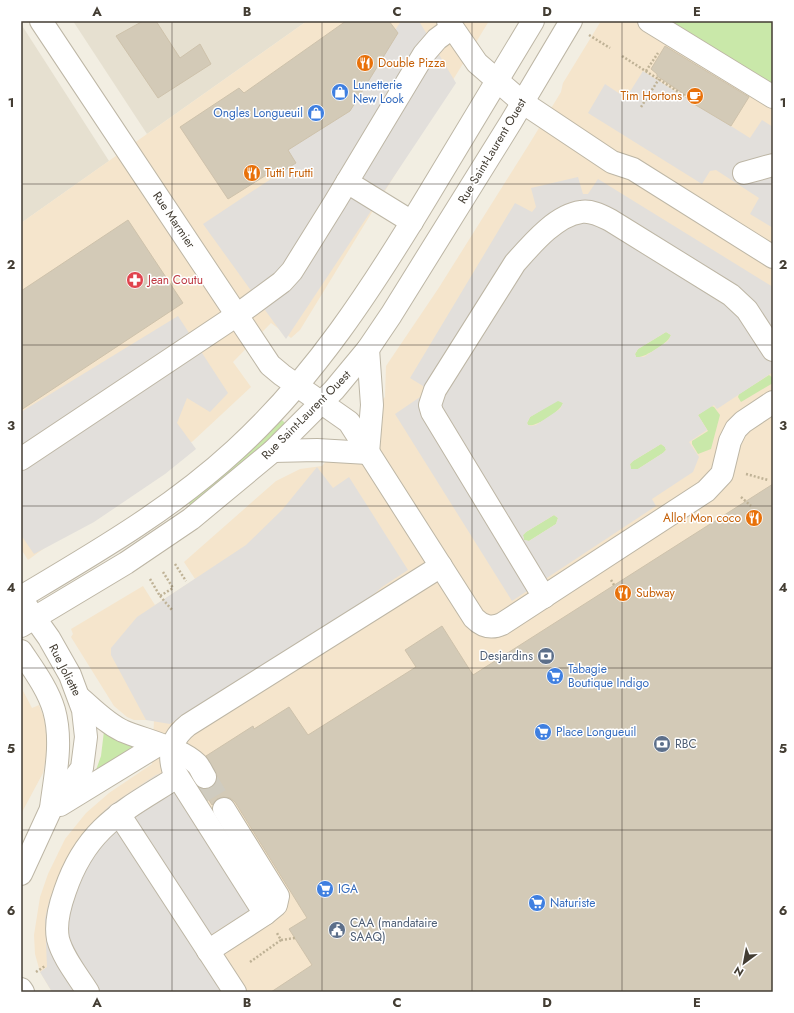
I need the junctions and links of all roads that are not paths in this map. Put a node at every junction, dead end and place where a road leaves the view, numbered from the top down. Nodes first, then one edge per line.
1 (41, 21) edge
2 (533, 21) edge
3 (571, 21) edge
4 (649, 21) edge
5 (450, 24) edge
6 (496, 82) junction
7 (773, 97) edge
8 (522, 102) junction
9 (773, 165) edge
10 (744, 173) dead end
11 (347, 182) junction
12 (412, 222) junction
13 (773, 257) edge
14 (237, 315) junction
15 (368, 349) junction
16 (773, 350) edge
17 (298, 387) junction
18 (773, 402) edge
19 (322, 403) junction
20 (273, 451) junction
21 (368, 453) junction
22 (21, 459) edge
23 (441, 566) junction
24 (21, 597) edge
25 (544, 597) junction
26 (28, 622) edge
27 (21, 651) edge
28 (79, 697) junction
29 (165, 746) junction
30 (177, 777) junction
31 (205, 777) tunnel mouth
32 (224, 809) tunnel mouth
33 (50, 811) junction
34 (119, 814) junction
35 (21, 874) edge
36 (265, 914) junction
37 (208, 951) junction
38 (21, 988) edge
39 (22, 992) edge
40 (88, 992) edge
41 (235, 992) edge

1 - 14 street, Rue Marmier
2 - 6 street, Rue Saint-Laurent Ouest
3 - 8 street, Rue Saint-Laurent Ouest
4 - 7 street
5 - 6 street
5 - 11 street
6 - 8 street
6 - 12 street, Rue Saint-Laurent Ouest
8 - 13 street
8 - 15 street, Rue Saint-Laurent Ouest
9 - 10 street
11 - 12 street
11 - 14 street
12 - 17 street, Rue Saint-Laurent Ouest
14 - 17 street, Rue Marmier
14 - 22 street
15 - 19 street, Rue Saint-Laurent Ouest
15 - 21 street
16 - 25 street
17 - 19 street, Rue Marmier
17 - 24 street, Rue Saint-Laurent Ouest
18 - 25 street, Rue Marmier
19 - 20 street, Rue Saint-Laurent Ouest
19 - 21 street, Rue Marmier
20 - 21 street
20 - 26 street, Rue Saint-Laurent Ouest
21 - 23 street, Rue Marmier
23 - 25 street, Rue Marmier
23 - 29 street
24 - 26 street, Rue Joliette
26 - 28 street, Rue Joliette
27 - 33 street, Rue Joliette
28 - 29 street
28 - 33 street, Rue Joliette
29 - 30 street
29 - 31 street
29 - 33 street
30 - 34 street
30 - 36 street
32 - 36 street
33 - 35 street, Rue Joliette
34 - 37 street
34 - 40 street
36 - 37 street
37 - 41 street
38 - 39 street

